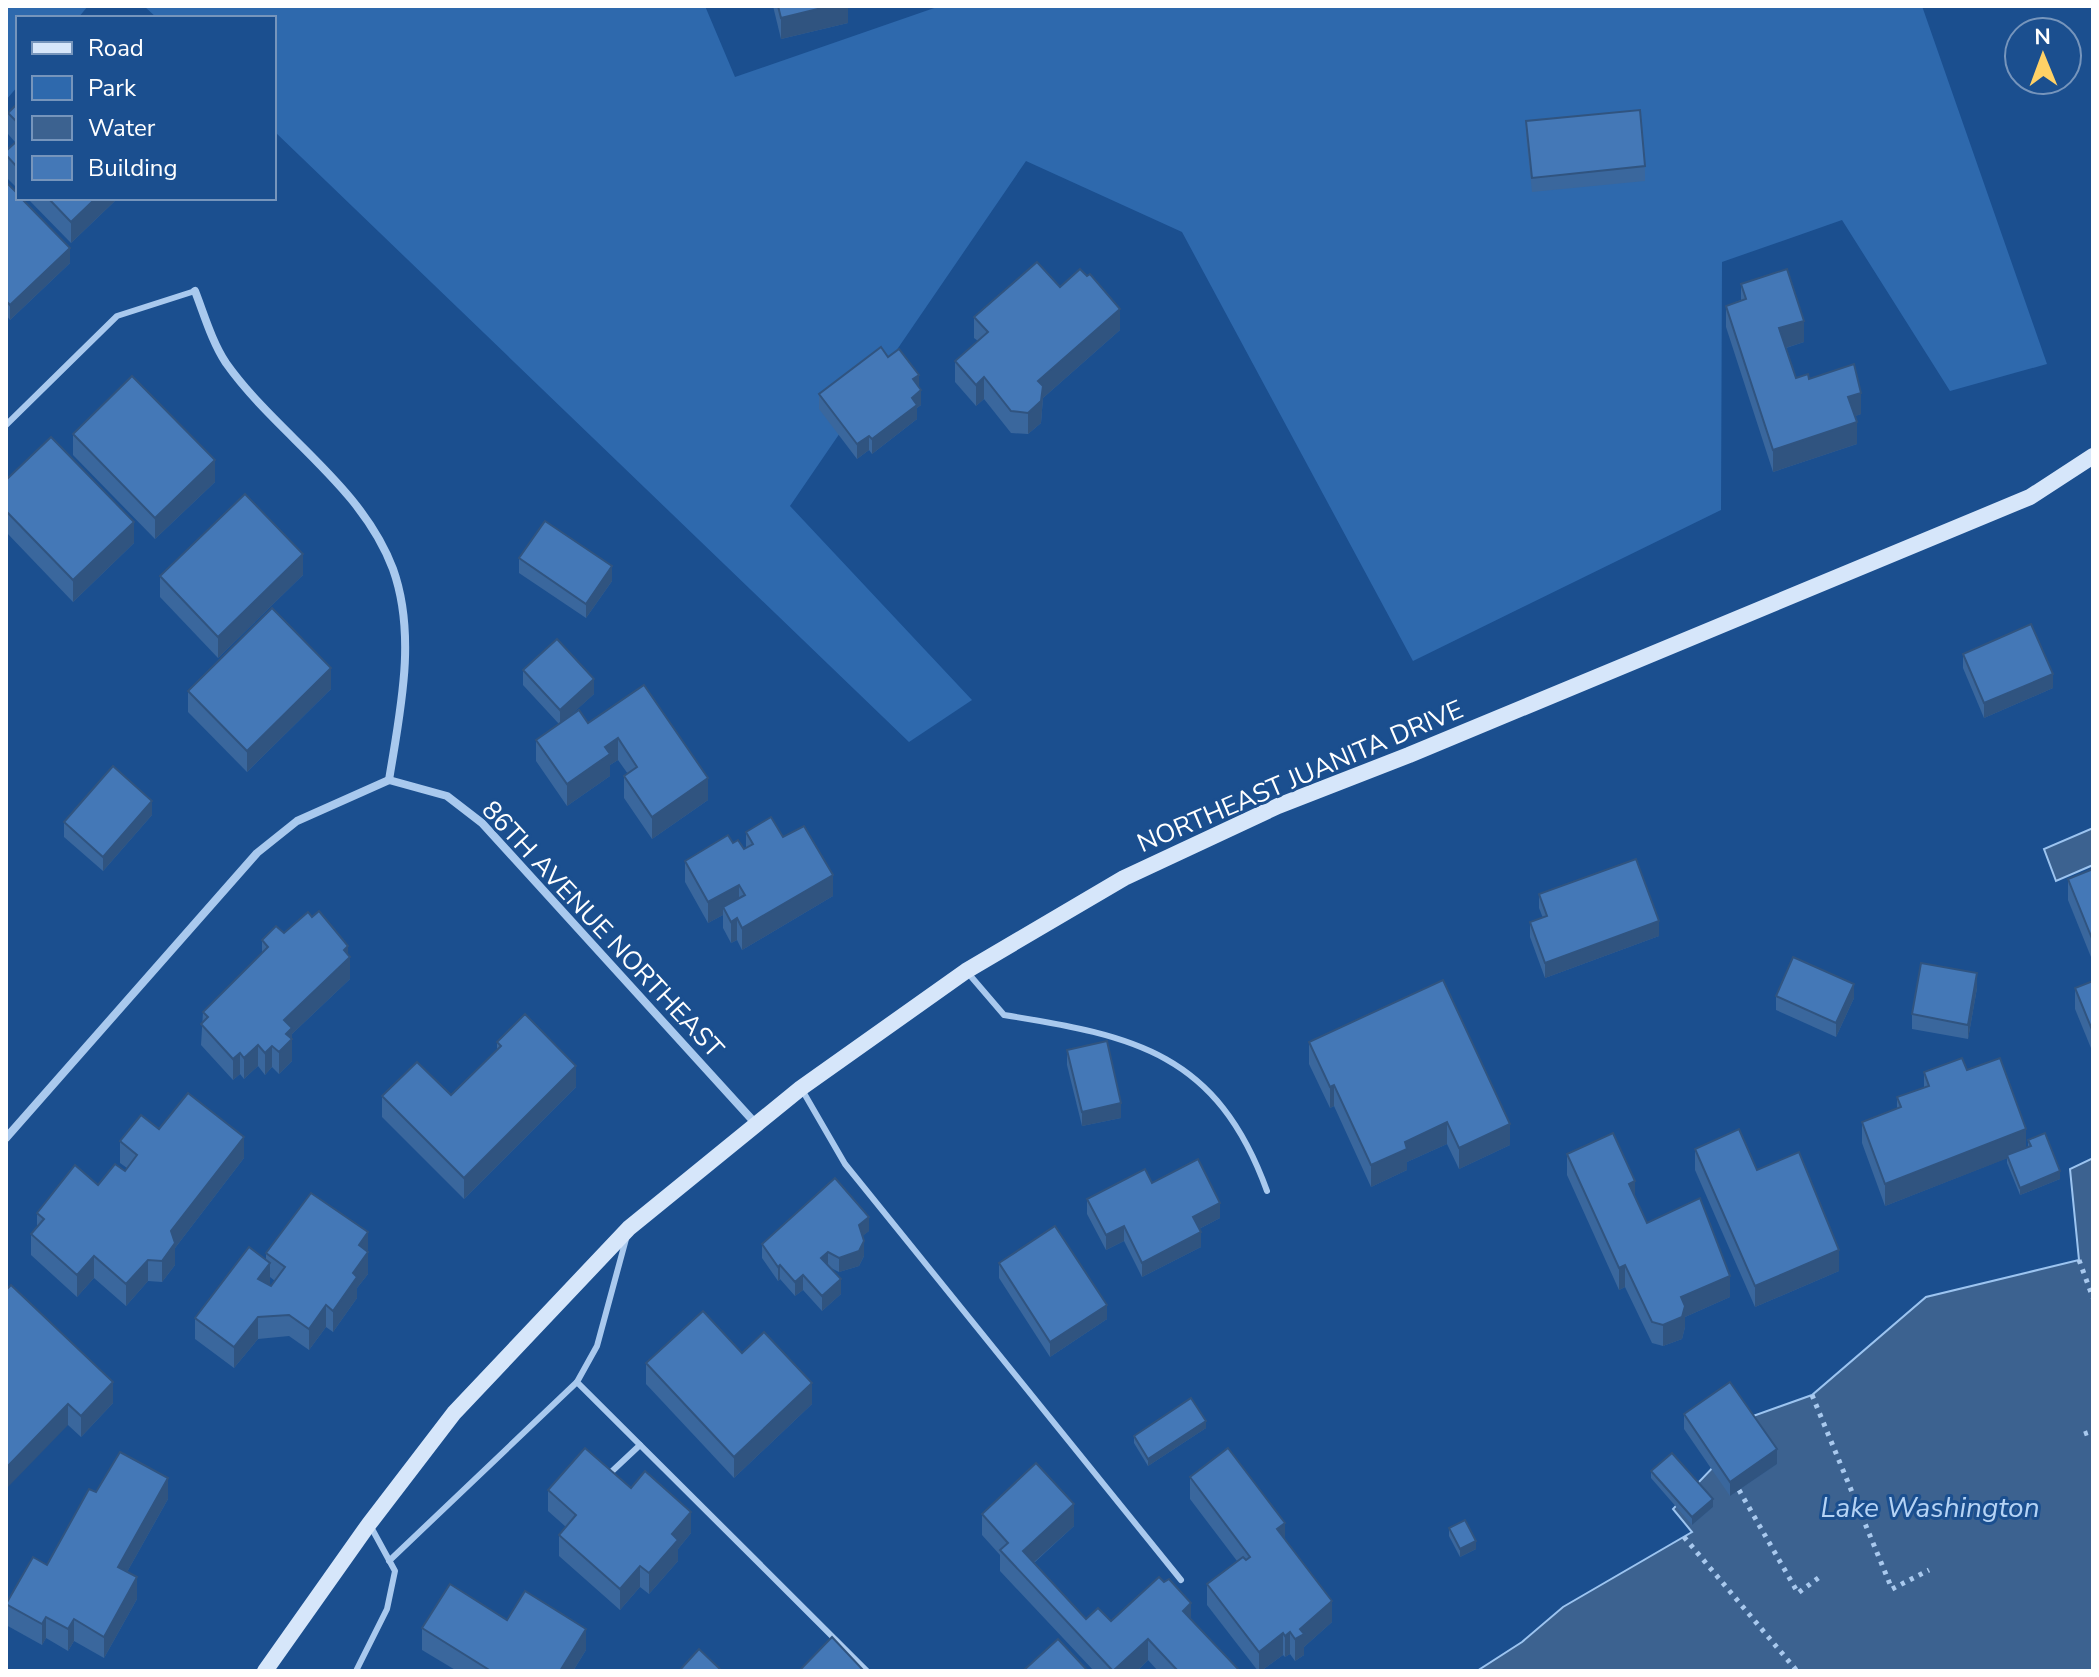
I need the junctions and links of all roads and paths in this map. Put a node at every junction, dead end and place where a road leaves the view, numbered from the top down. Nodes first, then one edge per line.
1 (195, 291) joint
2 (6, 425) edge
3 (2093, 456) edge
4 (389, 780) junction
5 (966, 971) junction
6 (801, 1088) junction
7 (756, 1124) junction
8 (6, 1138) edge
9 (1267, 1191) dead end
10 (629, 1228) junction
11 (2079, 1260) dead end
12 (2093, 1298) edge
13 (577, 1382) junction
14 (1812, 1395) dead end
15 (2093, 1431) edge
16 (2084, 1434) dead end
17 (640, 1445) junction
18 (608, 1475) edge
19 (1739, 1490) edge
20 (369, 1524) junction
21 (1684, 1537) dead end
22 (389, 1561) junction
23 (1929, 1570) dead end
24 (1821, 1576) dead end
25 (1181, 1580) dead end
26 (265, 1671) edge
27 (356, 1671) edge
28 (867, 1671) edge
29 (1797, 1671) edge

1 - 2 lane
1 - 4 street
3 - 5 main road, NORTHEAST JUANITA DRIVE
4 - 7 street, 86TH AVENUE NORTHEAST
4 - 8 street
5 - 6 main road, NORTHEAST JUANITA DRIVE
5 - 9 lane
6 - 7 main road, NORTHEAST JUANITA DRIVE
6 - 25 lane
7 - 10 main road, NORTHEAST JUANITA DRIVE
10 - 13 lane
10 - 20 main road, NORTHEAST JUANITA DRIVE
11 - 12 path
13 - 17 lane
13 - 22 lane
14 - 23 path
15 - 16 path
17 - 18 lane
17 - 28 lane
19 - 24 path
20 - 22 lane
20 - 26 main road, NORTHEAST JUANITA DRIVE
21 - 29 path
22 - 27 lane

